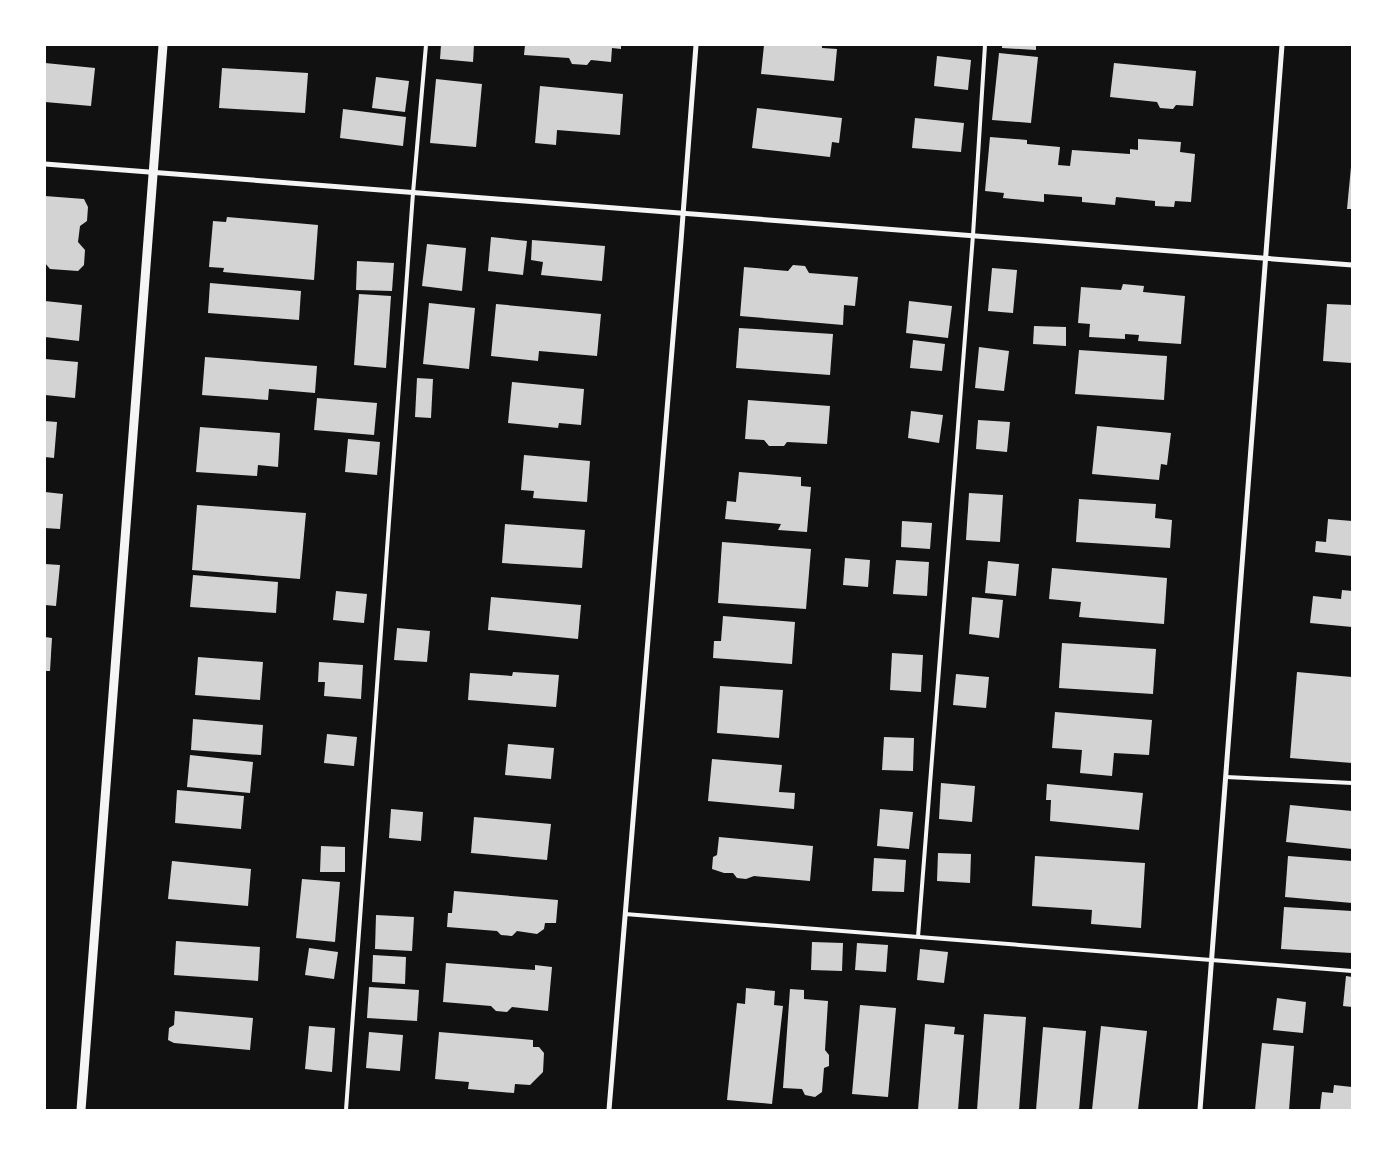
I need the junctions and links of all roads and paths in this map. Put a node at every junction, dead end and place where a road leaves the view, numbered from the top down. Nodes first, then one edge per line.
1 (163, 45) edge
2 (426, 45) edge
3 (696, 45) edge
4 (985, 45) edge
5 (1282, 45) edge
6 (45, 164) edge
7 (153, 174) junction
8 (413, 193) junction
9 (683, 213) junction
10 (973, 235) junction
11 (1266, 257) junction
12 (1352, 264) edge
13 (1226, 777) junction
14 (1352, 783) edge
15 (626, 914) junction
16 (918, 937) junction
17 (1212, 960) junction
18 (1352, 971) edge
19 (81, 1110) edge
20 (346, 1110) edge
21 (609, 1110) edge
22 (1200, 1110) edge

1 - 7 street
2 - 8 lane
3 - 9 street
4 - 10 lane
5 - 11 street
6 - 7 street
7 - 8 street
7 - 19 street
8 - 9 street
8 - 20 lane
9 - 10 street
9 - 15 street
10 - 11 street
10 - 16 lane
11 - 12 street
11 - 13 street
13 - 14 lane
13 - 17 street
15 - 16 lane
15 - 21 street
16 - 17 lane
17 - 18 lane
17 - 22 street

